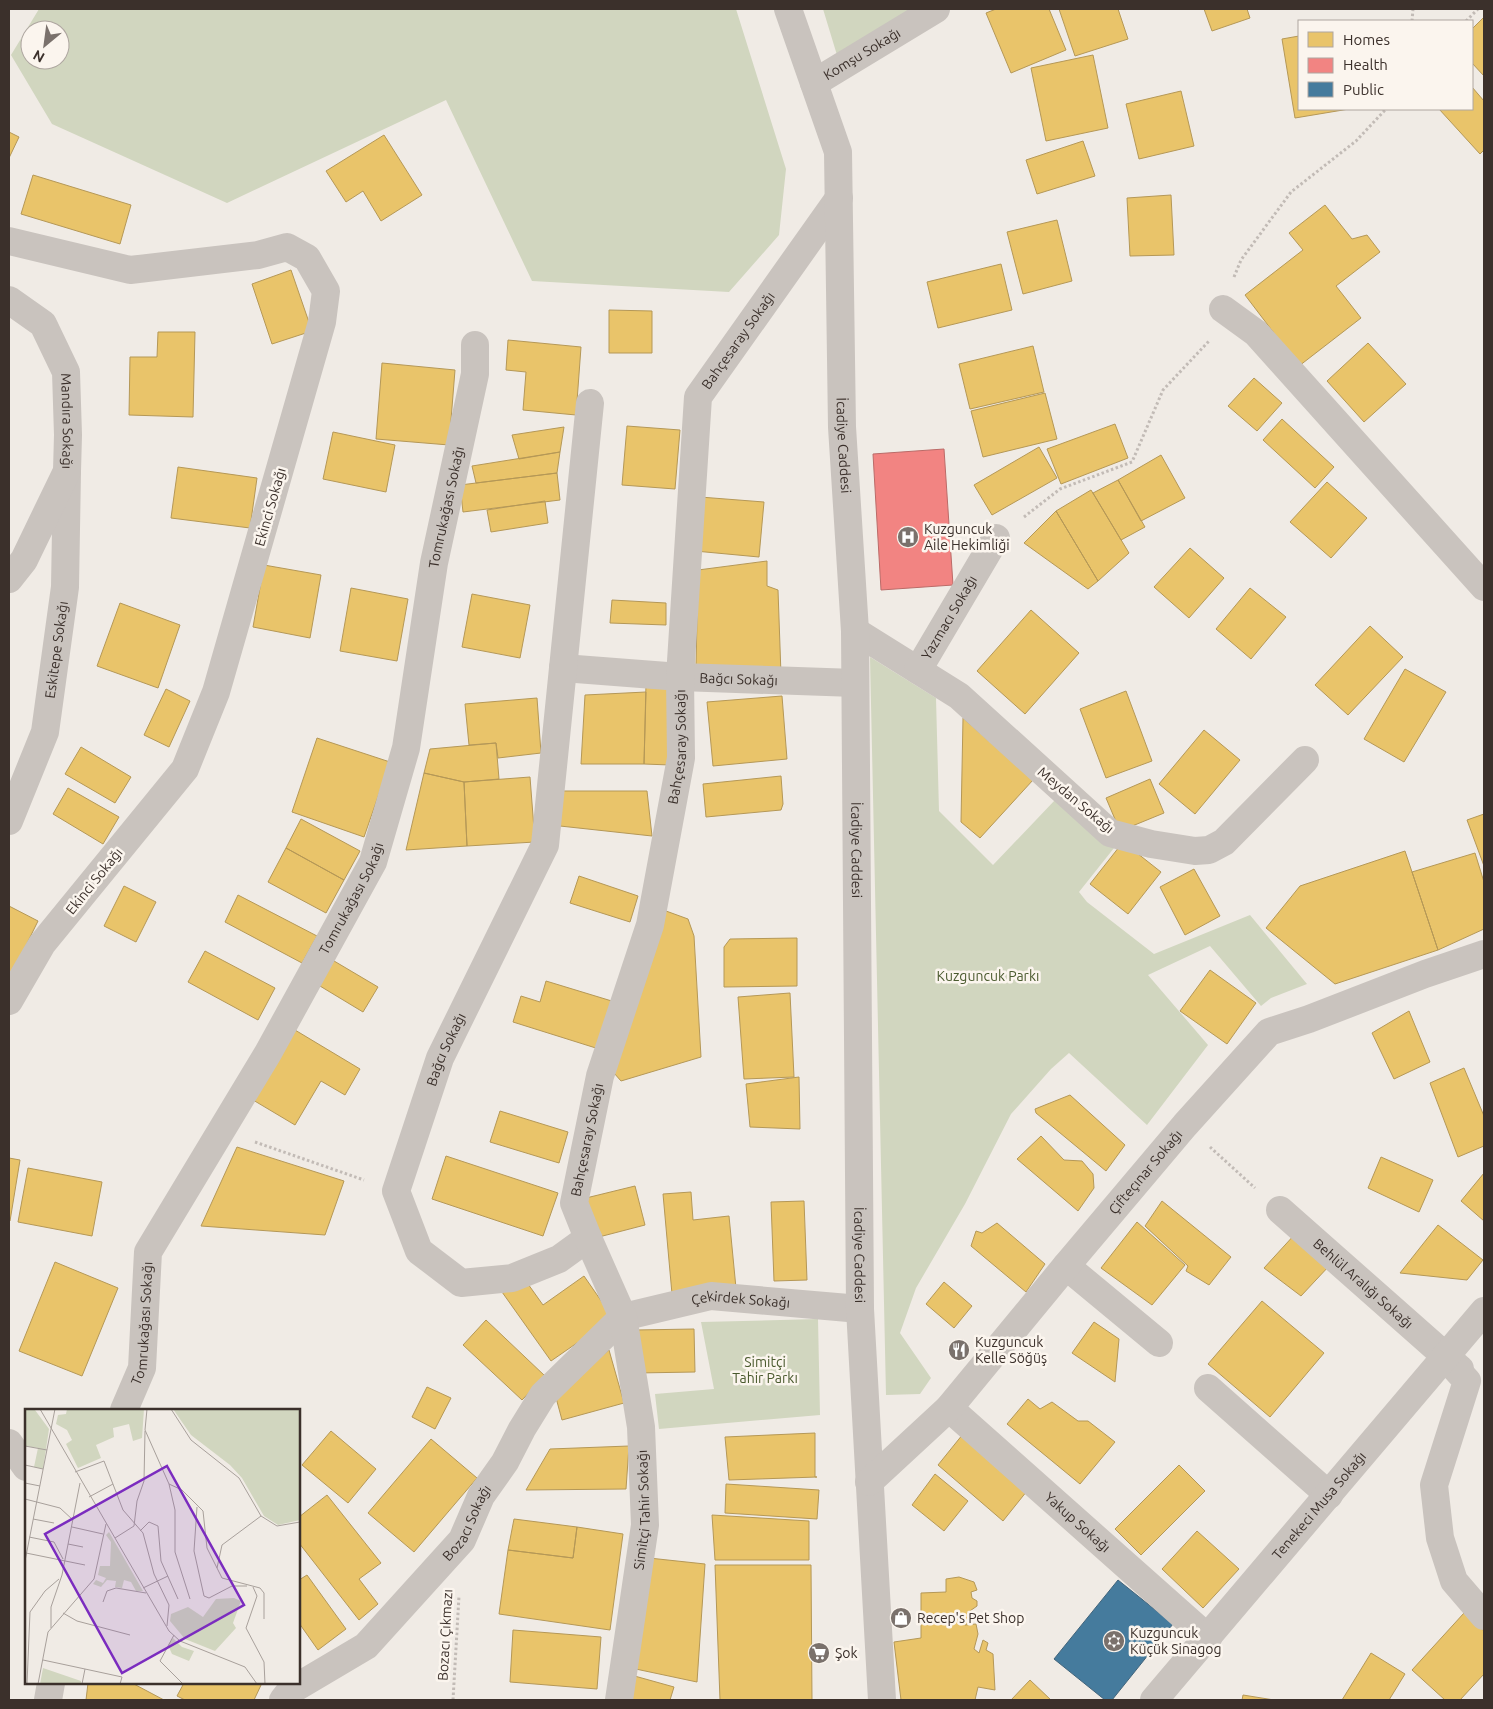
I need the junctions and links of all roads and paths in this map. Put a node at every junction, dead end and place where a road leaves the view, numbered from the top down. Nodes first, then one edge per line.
1 (788, 9) edge
2 (936, 9) edge
3 (1478, 9) edge
4 (1467, 20) edge
5 (814, 83) junction
6 (839, 198) junction
7 (9, 242) edge
8 (9, 300) edge
9 (1223, 309) dead end
10 (475, 344) dead end
11 (590, 403) dead end
12 (67, 471) junction
13 (996, 538) dead end
14 (9, 579) edge
15 (1484, 587) edge
16 (855, 630) junction
17 (563, 668) junction
18 (918, 670) junction
19 (680, 676) junction
20 (855, 683) junction
21 (1305, 760) dead end
22 (9, 821) edge
23 (1484, 954) edge
24 (9, 1001) edge
25 (1185, 1125) junction
26 (221, 1130) junction
27 (396, 1191) junction
28 (1280, 1210) joint
29 (588, 1238) junction
30 (1066, 1266) junction
31 (860, 1309) junction
32 (1484, 1311) edge
33 (623, 1317) junction
34 (1159, 1343) dead end
35 (1445, 1357) junction
36 (1208, 1388) dead end
37 (1484, 1389) edge
38 (949, 1408) junction
39 (124, 1409) edge
40 (9, 1443) edge
41 (25, 1466) edge
42 (869, 1482) junction
43 (1329, 1495) junction
44 (462, 1540) junction
45 (1484, 1616) edge
46 (1208, 1638) junction
47 (51, 1684) edge
48 (1161, 1697) edge
49 (48, 1700) edge
50 (284, 1700) edge
51 (453, 1700) edge
52 (619, 1700) edge
53 (882, 1700) edge

1 - 5 street, İcadiye Caddesi
2 - 5 street, Komşu Sokağı
3 - 4 path
5 - 6 street, İcadiye Caddesi
6 - 16 street, İcadiye Caddesi
6 - 19 street, Bahçesaray Sokağı
7 - 24 street, Ekinci Sokağı
8 - 12 street, Mandıra Sokağı
9 - 15 street
10 - 26 street, Tomrukağası Sokağı
11 - 17 street, Bağcı Sokağı
12 - 14 street, Mandıra Sokağı
12 - 22 street, Eskitepe Sokağı
13 - 18 street, Yazmacı Sokağı
16 - 18 street, Meydan Sokağı
16 - 20 street, İcadiye Caddesi
17 - 19 street, Bağcı Sokağı
17 - 27 street, Bağcı Sokağı
18 - 21 street, Meydan Sokağı
19 - 20 street, Bağcı Sokağı
19 - 29 street, Bahçesaray Sokağı
20 - 31 street, İcadiye Caddesi
23 - 25 street, Çifteçınar Sokağı
25 - 28 path
25 - 30 street, Çifteçınar Sokağı
26 - 27 path
26 - 39 street, Tomrukağası Sokağı
27 - 29 street
28 - 35 street, Behlül Aralığı Sokağı
29 - 33 street, Bahçesaray Sokağı
30 - 34 street
30 - 38 street, Çifteçınar Sokağı
31 - 33 street, Çekirdek Sokağı
31 - 42 street, İcadiye Caddesi
32 - 35 street, Tenekeci Musa Sokağı
33 - 44 street, Bozacı Sokağı
33 - 52 street, Simitçi Tahir Sokağı
35 - 37 street
35 - 43 street, Tenekeci Musa Sokağı
35 - 45 street
36 - 43 street
38 - 42 street, Çifteçınar Sokağı
38 - 46 street, Yakup Sokağı
40 - 41 street
42 - 53 street, İcadiye Caddesi
43 - 46 street, Tenekeci Musa Sokağı
44 - 50 street, Bozacı Sokağı
44 - 51 path, Bozacı Çıkmazı
46 - 48 street, Tenekeci Musa Sokağı
47 - 49 street

